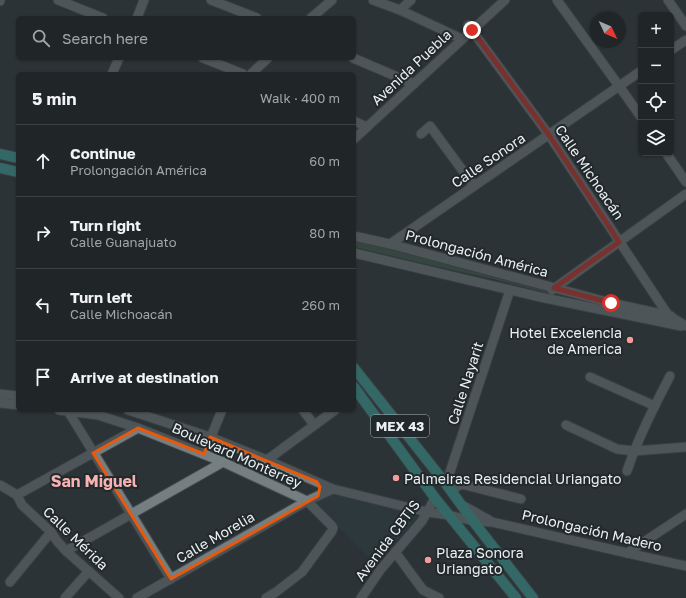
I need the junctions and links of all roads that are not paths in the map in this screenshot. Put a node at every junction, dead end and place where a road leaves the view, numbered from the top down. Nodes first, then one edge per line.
1 (58, 0) edge
2 (144, 0) edge
3 (211, 0) edge
4 (332, 0) edge
5 (373, 0) edge
6 (411, 0) edge
7 (497, 0) edge
8 (505, 0) edge
9 (557, 0) edge
10 (668, 0) edge
11 (400, 10) junction
12 (98, 16) edge
13 (138, 16) edge
14 (252, 16) edge
15 (313, 16) edge
16 (686, 26) edge
17 (470, 28) junction
18 (459, 38) junction
19 (686, 40) edge
20 (674, 48) edge
21 (356, 59) edge
22 (118, 60) edge
23 (208, 60) edge
24 (266, 60) edge
25 (113, 72) edge
26 (238, 72) edge
27 (253, 72) edge
28 (638, 73) edge
29 (411, 83) junction
30 (620, 86) junction
31 (638, 113) edge
32 (361, 124) edge
33 (421, 134) dead end
34 (356, 135) edge
35 (549, 135) junction
36 (0, 154) edge
37 (668, 156) edge
38 (16, 158) edge
39 (0, 168) edge
40 (16, 172) edge
41 (686, 182) edge
42 (474, 186) junction
43 (686, 194) edge
44 (356, 236) edge
45 (619, 242) junction
46 (390, 244) junction
47 (356, 253) edge
48 (554, 288) junction
49 (510, 290) junction
50 (540, 297) junction
51 (668, 315) junction
52 (686, 319) edge
53 (686, 326) edge
54 (356, 371) edge
55 (670, 376) dead end
56 (590, 377) dead end
57 (368, 386) junction
58 (356, 392) edge
59 (0, 394) edge
60 (16, 396) edge
61 (0, 404) edge
62 (16, 405) edge
63 (655, 406) junction
64 (65, 412) edge
65 (78, 412) edge
66 (134, 412) edge
67 (221, 412) edge
68 (304, 412) edge
69 (332, 412) edge
70 (314, 425) junction
71 (566, 426) dead end
72 (138, 428) junction
73 (210, 437) junction
74 (686, 447) edge
75 (634, 451) junction
76 (93, 453) junction
77 (204, 454) junction
78 (267, 460) junction
79 (223, 462) junction
80 (627, 471) dead end
81 (317, 482) junction
82 (0, 485) edge
83 (449, 488) junction
84 (333, 489) junction
85 (17, 494) junction
86 (318, 496) junction
87 (435, 498) junction
88 (521, 499) dead end
89 (307, 501) junction
90 (461, 505) junction
91 (427, 512) junction
92 (130, 514) junction
93 (686, 514) edge
94 (449, 515) junction
95 (473, 521) junction
96 (492, 522) junction
97 (51, 532) junction
98 (66, 551) junction
99 (395, 552) junction
100 (627, 553) junction
101 (686, 566) edge
102 (89, 571) junction
103 (171, 579) junction
104 (10, 582) dead end
105 (423, 590) junction
106 (276, 592) junction
107 (65, 598) edge
108 (119, 598) edge
109 (137, 598) edge
110 (266, 598) edge
111 (285, 598) edge
112 (361, 598) edge
113 (418, 598) edge
114 (440, 598) edge
115 (516, 598) edge
116 (533, 598) edge

1 - 12 street
2 - 13 street
3 - 14 street
4 - 15 street
5 - 11 street
6 - 11 street
7 - 17 street, Avenida Puebla
8 - 17 street, Avenida Puebla
9 - 30 street
10 - 16 street
11 - 18 street
17 - 18 street, Avenida Puebla
17 - 35 street, Calle Michoacán
18 - 29 street, Avenida Puebla
19 - 20 street
21 - 29 street
22 - 25 street
23 - 26 street
24 - 27 street
28 - 30 street, Calle Sonora
29 - 32 street, Avenida Puebla
30 - 31 street
30 - 35 street, Calle Sonora
32 - 34 street, Avenida Puebla
33 - 42 street
35 - 42 street, Calle Sonora
35 - 45 street, Calle Michoacán
36 - 38 main road
37 - 41 street
39 - 40 main road
42 - 46 street, Calle Sonora
43 - 45 street
44 - 46 street, Prolongación América
45 - 48 street
45 - 51 street, Calle Michoacán
46 - 48 street, Prolongación América
47 - 49 street, Prolongación América
48 - 50 street
48 - 51 street, Prolongación América
49 - 50 street, Prolongación América
49 - 83 street, Calle Nayarit
50 - 53 street, Prolongación América
51 - 52 street, Prolongación América
51 - 53 street, Calle Michoacán
54 - 57 main road, MEX 43
55 - 63 street
56 - 63 street
57 - 58 street
57 - 83 main road, MEX 43
58 - 87 main road, MEX 43
59 - 60 street
61 - 62 street
63 - 75 street
64 - 76 street
65 - 72 street, Boulevard Monterrey
66 - 73 street, Boulevard Monterrey
67 - 73 street
68 - 70 street
69 - 70 street
70 - 78 street
71 - 75 street
72 - 76 street
72 - 77 street, Boulevard Monterrey
73 - 77 street
73 - 78 street, Boulevard Monterrey
74 - 75 street
75 - 80 street
76 - 85 street
76 - 92 street
77 - 79 street, Boulevard Monterrey
78 - 81 street, Boulevard Monterrey
79 - 89 street, Boulevard Monterrey
79 - 92 street
81 - 84 street, Boulevard Monterrey
81 - 86 street
82 - 85 street
83 - 87 main road
83 - 88 street
83 - 90 main road, MEX 43
84 - 86 street, Boulevard Monterrey
84 - 91 street, Boulevard Monterrey
85 - 97 street, Calle Mérida
86 - 89 street, Boulevard Monterrey
87 - 91 street, Avenida CBTIS
87 - 94 main road, MEX 43
89 - 103 street, Calle Morelia
89 - 106 street
90 - 94 main road
90 - 95 main road, MEX 43
90 - 96 street, Prolongación Madero
91 - 94 street, Boulevard Monterrey
91 - 99 street, Avenida CBTIS
92 - 98 street
92 - 103 street
93 - 100 street
94 - 95 street, Boulevard Monterrey
94 - 115 main road, MEX 43
95 - 96 street, Prolongación Madero
95 - 116 main road, MEX 43
96 - 100 street, Prolongación Madero
97 - 98 street, Calle Mérida
97 - 104 street
98 - 102 street, Calle Mérida
99 - 105 street
99 - 112 street, Avenida CBTIS
100 - 101 street, Prolongación Madero
102 - 107 street
102 - 108 street, Calle Mérida
103 - 109 street, Calle Morelia
105 - 113 street
105 - 114 street
106 - 110 street
106 - 111 street

